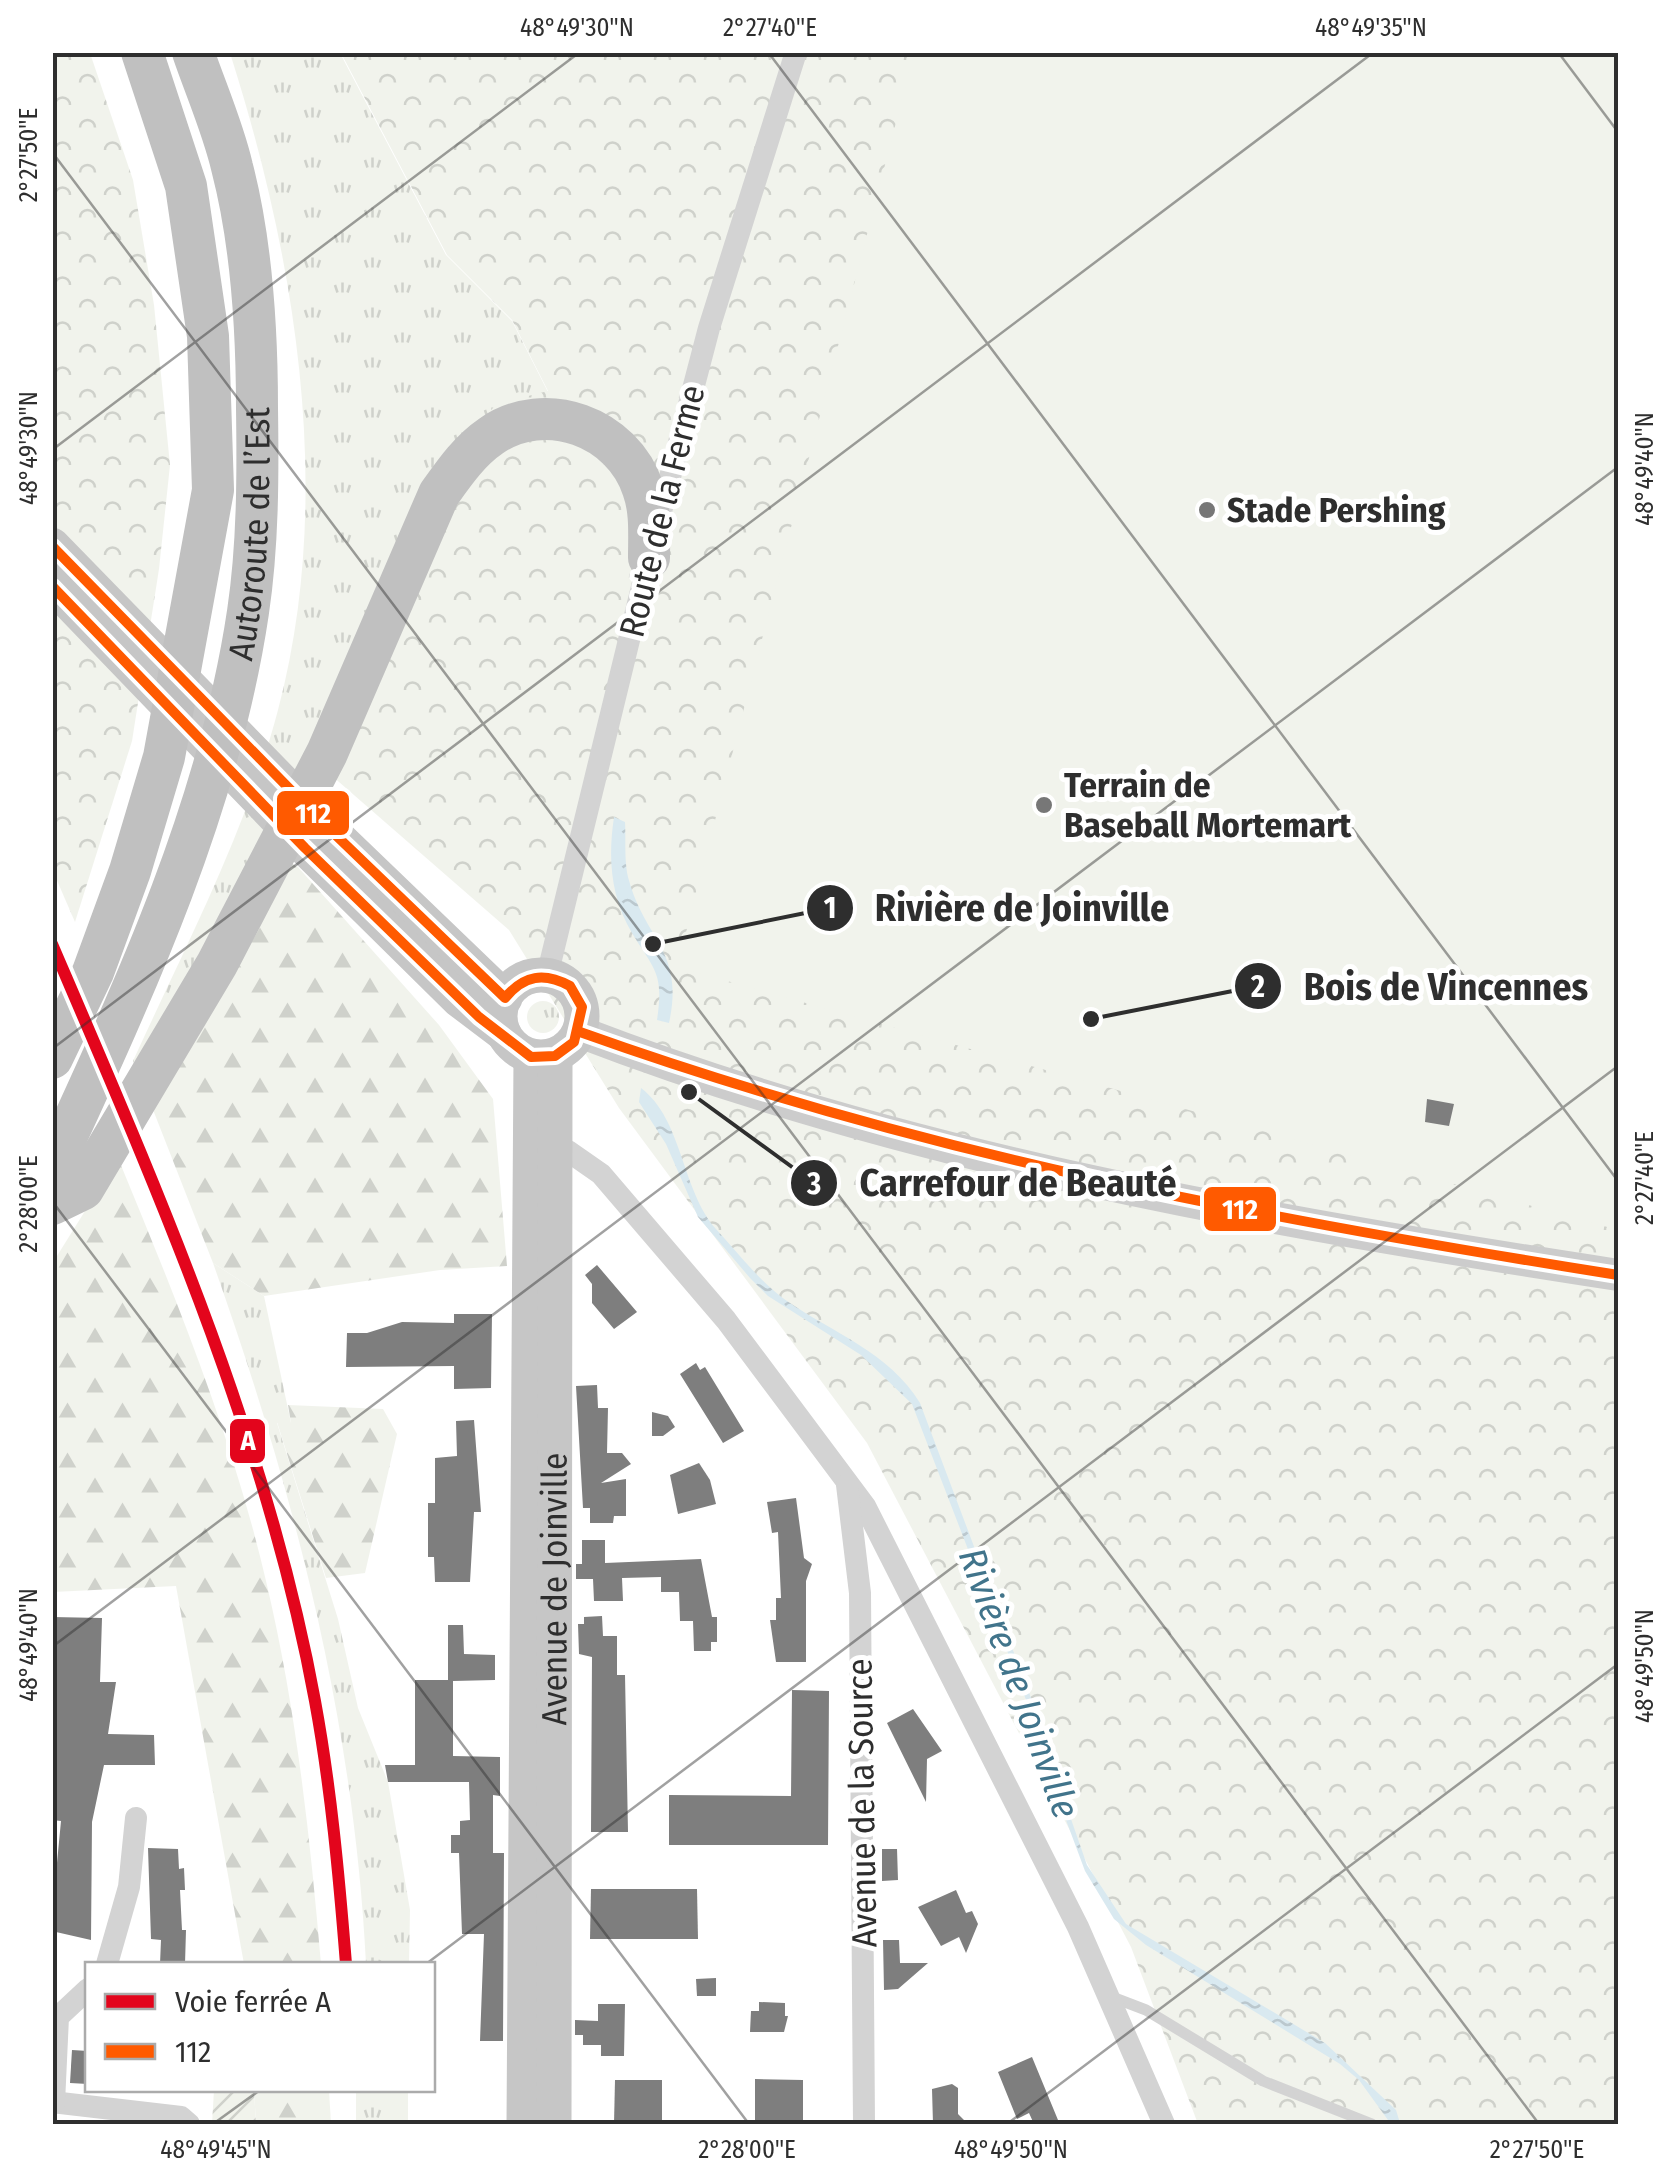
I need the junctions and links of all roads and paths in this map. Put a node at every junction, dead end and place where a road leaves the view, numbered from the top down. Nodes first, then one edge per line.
1 (142, 52) edge
2 (193, 52) edge
3 (796, 52) edge
4 (52, 546) edge
5 (649, 558) junction
6 (69, 588) edge
7 (313, 834) junction
8 (548, 976) junction
9 (504, 998) junction
10 (504, 1034) junction
11 (555, 1048) junction
12 (52, 1058) edge
13 (542, 1148) junction
14 (52, 1168) edge
15 (52, 1204) edge
16 (1618, 1275) edge
17 (846, 1482) junction
18 (908, 1589) junction
19 (860, 1593) junction
20 (136, 1818) dead end
21 (109, 1962) edge
22 (85, 1992) edge
23 (1108, 1996) junction
24 (53, 2102) edge
25 (188, 2124) edge
26 (524, 2124) edge
27 (554, 2124) edge
28 (864, 2124) edge
29 (1164, 2124) edge
30 (1372, 2124) edge

1 - 12 highway, Autoroute de l’Est
2 - 14 highway, Autoroute de l’Est
3 - 5 street, Route de la Ferme
4 - 6 main road
5 - 8 street, Route de la Ferme
5 - 15 highway
6 - 7 main road
7 - 9 main road
7 - 10 main road
8 - 9 main road
8 - 11 main road
9 - 10 main road
10 - 11 main road
11 - 13 main road, Avenue de Joinville
11 - 16 main road
13 - 17 street
13 - 26 main road, Avenue de Joinville
13 - 27 main road, Avenue de Joinville
17 - 18 street
17 - 19 street, Avenue de la Source
18 - 19 street
18 - 23 street
19 - 28 street, Avenue de la Source
20 - 21 street
22 - 24 street
23 - 29 street
23 - 30 lane
24 - 25 street

